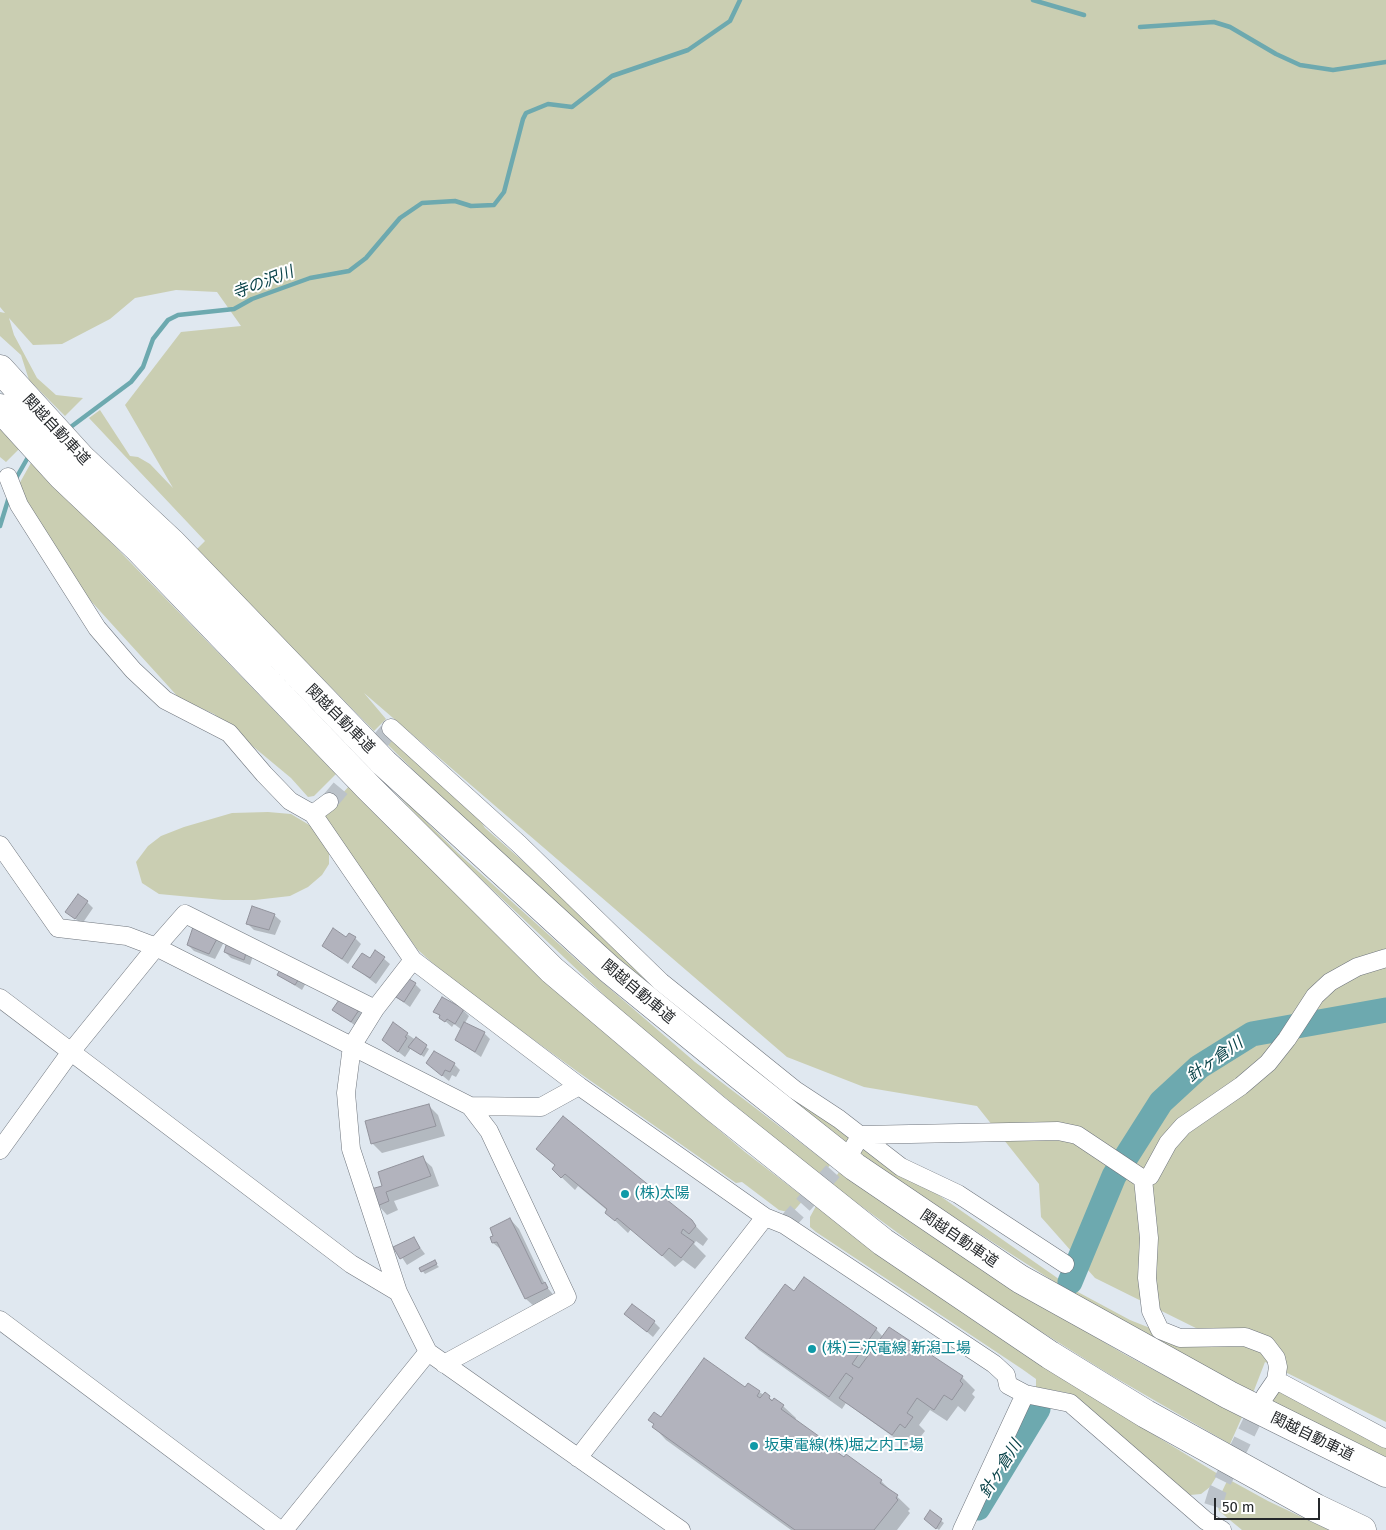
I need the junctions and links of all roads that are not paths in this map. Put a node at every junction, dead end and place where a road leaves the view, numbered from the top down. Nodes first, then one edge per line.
1 (0, 369) edge
2 (0, 408) edge
3 (72, 467) junction
4 (9, 479) dead end
5 (391, 728) dead end
6 (329, 802) tunnel mouth
7 (313, 814) junction
8 (0, 845) edge
9 (156, 947) junction
10 (1386, 958) edge
11 (413, 960) junction
12 (0, 998) edge
13 (376, 1009) junction
14 (352, 1046) junction
15 (70, 1053) junction
16 (579, 1086) junction
17 (470, 1106) junction
18 (856, 1143) junction
19 (0, 1150) edge
20 (1143, 1179) junction
21 (766, 1217) junction
22 (1065, 1264) dead end
23 (398, 1292) junction
24 (0, 1320) edge
25 (428, 1352) junction
26 (444, 1364) junction
27 (1276, 1380) junction
28 (1025, 1394) junction
29 (1265, 1396) tunnel mouth
30 (1386, 1439) edge
31 (578, 1458) junction
32 (1386, 1474) edge
33 (1208, 1519) edge
34 (276, 1529) edge
35 (681, 1530) edge
36 (962, 1530) edge
37 (1222, 1530) edge
38 (1362, 1530) edge

1 - 3 highway, 関越自動車道
2 - 3 highway, 関越自動車道
3 - 32 highway, 関越自動車道
3 - 38 highway, 関越自動車道
4 - 7 street
5 - 18 street
6 - 7 street
7 - 11 street
8 - 9 street
9 - 13 street
9 - 14 street
9 - 15 street
10 - 20 street
11 - 13 street
11 - 16 street
12 - 15 street
13 - 14 street
14 - 17 street
14 - 23 street
15 - 19 street
15 - 23 street
16 - 17 street
16 - 21 street
17 - 26 street
18 - 20 street
18 - 22 street
20 - 27 street
21 - 28 street
21 - 31 street
23 - 25 street
24 - 34 street
25 - 26 street
25 - 34 street
26 - 31 street
27 - 29 street
27 - 30 street
28 - 33 street
28 - 36 street
31 - 35 street
33 - 37 street

